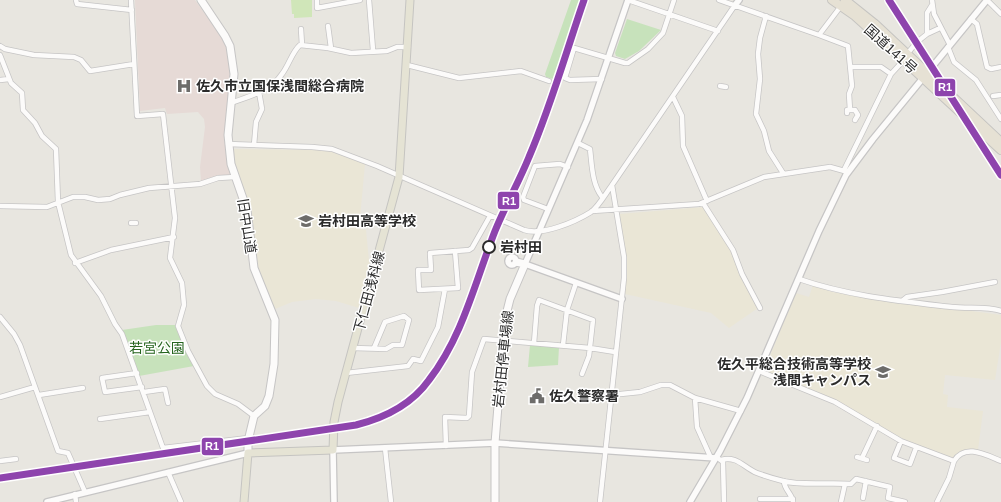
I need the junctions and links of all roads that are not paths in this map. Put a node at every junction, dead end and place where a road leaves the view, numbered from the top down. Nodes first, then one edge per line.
1 (76, 0) edge
2 (104, 0) edge
3 (132, 0) edge
4 (201, 0) edge
5 (317, 0) edge
6 (360, 0) edge
7 (369, 0) edge
8 (410, 0) edge
9 (628, 0) edge
10 (674, 0) edge
11 (719, 0) edge
12 (832, 0) edge
13 (890, 0) edge
14 (984, 1) edge
15 (737, 2) edge
16 (843, 3) edge
17 (932, 3) edge
18 (102, 6) junction
19 (132, 10) junction
20 (1001, 14) edge
21 (669, 15) junction
22 (766, 16) junction
23 (971, 19) junction
24 (328, 26) dead end
25 (301, 28) dead end
26 (940, 28) junction
27 (718, 31) junction
28 (927, 34) junction
29 (820, 35) junction
30 (917, 42) junction
31 (0, 45) edge
32 (302, 45) junction
33 (949, 46) junction
34 (408, 47) junction
35 (331, 48) junction
36 (373, 50) junction
37 (0, 55) edge
38 (905, 57) junction
39 (609, 58) junction
40 (134, 64) junction
41 (407, 65) junction
42 (851, 67) junction
43 (1001, 67) edge
44 (891, 74) junction
45 (925, 75) junction
46 (9, 79) junction
47 (602, 79) junction
48 (0, 80) edge
49 (549, 81) dead end
50 (258, 92) junction
51 (1001, 95) edge
52 (993, 96) dead end
53 (673, 97) junction
54 (232, 103) junction
55 (1001, 119) edge
56 (855, 120) dead end
57 (1001, 142) edge
58 (578, 143) junction
59 (228, 144) junction
60 (254, 145) junction
61 (1001, 150) edge
62 (568, 167) junction
63 (846, 171) junction
64 (783, 173) junction
65 (399, 176) junction
66 (235, 177) junction
67 (612, 185) junction
68 (170, 186) junction
69 (602, 197) junction
70 (58, 202) junction
71 (705, 202) junction
72 (0, 206) edge
73 (548, 209) junction
74 (616, 209) junction
75 (592, 211) junction
76 (490, 216) junction
77 (539, 232) junction
78 (174, 237) junction
79 (455, 251) junction
80 (516, 262) dead end
81 (75, 263) junction
82 (525, 264) junction
83 (799, 279) junction
84 (994, 282) dead end
85 (576, 283) junction
86 (445, 289) junction
87 (622, 299) junction
88 (902, 301) junction
89 (760, 308) dead end
90 (566, 310) junction
91 (1001, 311) edge
92 (0, 317) edge
93 (503, 341) junction
94 (534, 343) junction
95 (563, 345) junction
96 (353, 348) junction
97 (374, 348) junction
98 (590, 348) junction
99 (615, 352) junction
100 (759, 371) junction
101 (137, 373) junction
102 (346, 373) junction
103 (582, 374) dead end
104 (36, 387) junction
105 (83, 388) dead end
106 (143, 390) junction
107 (38, 395) junction
108 (611, 395) junction
109 (0, 398) edge
110 (695, 398) junction
111 (168, 403) dead end
112 (741, 411) junction
113 (150, 412) junction
114 (254, 416) junction
115 (100, 419) dead end
116 (877, 426) junction
117 (248, 438) junction
118 (900, 441) junction
119 (496, 443) junction
120 (446, 446) junction
121 (385, 448) junction
122 (916, 448) junction
123 (333, 450) junction
124 (605, 450) junction
125 (248, 453) junction
126 (716, 458) junction
127 (862, 458) dead end
128 (16, 460) dead end
129 (0, 461) edge
130 (1001, 461) edge
131 (954, 462) junction
132 (168, 472) junction
133 (784, 481) junction
134 (866, 481) junction
135 (845, 484) junction
136 (85, 492) junction
137 (74, 494) junction
138 (863, 498) dead end
139 (760, 499) dead end
140 (793, 501) edge
141 (47, 502) edge
142 (76, 502) edge
143 (181, 502) edge
144 (244, 502) edge
145 (334, 502) edge
146 (391, 502) edge
147 (495, 502) edge
148 (600, 502) edge
149 (690, 502) edge
150 (724, 502) edge
151 (841, 502) edge
152 (903, 502) edge
153 (937, 502) edge

1 - 18 street
2 - 18 street
3 - 19 street
4 - 54 main road, 旧中山道
5 - 6 street
7 - 36 street
8 - 34 main road, 下仁田浅科線
9 - 21 street
9 - 39 street
10 - 21 street
11 - 15 street
12 - 16 highway, 国道141号
13 - 30 street
14 - 20 street
14 - 23 street
15 - 22 street
15 - 27 street
16 - 29 street
16 - 38 highway, 国道141号
17 - 26 street
17 - 28 street
18 - 19 street
19 - 40 street
21 - 27 street
21 - 39 street
22 - 29 street
22 - 64 street
23 - 33 street
23 - 43 street
24 - 35 street
25 - 32 street
26 - 28 street
26 - 33 street
27 - 53 street
28 - 30 street
29 - 42 street
30 - 38 street
31 - 40 street
32 - 35 street
32 - 50 street
33 - 45 street
33 - 55 street
34 - 36 street
34 - 41 main road, 下仁田浅科線
35 - 36 street
37 - 46 street
38 - 44 street
38 - 45 highway, 国道141号
39 - 47 street
39 - 47 street
40 - 68 street
41 - 49 street
41 - 65 main road, 下仁田浅科線
42 - 44 street
42 - 56 street
44 - 63 street
45 - 57 highway, 国道141号
45 - 61 highway, 国道141号
45 - 63 street
46 - 48 street
46 - 70 street
47 - 58 street
50 - 54 street
50 - 60 street
51 - 52 street
53 - 67 street
53 - 71 street
54 - 59 main road, 旧中山道
58 - 62 street
58 - 69 street
59 - 60 street
59 - 66 main road, 旧中山道
60 - 65 street
62 - 73 street
62 - 73 street
63 - 64 street
63 - 83 street
64 - 71 street
65 - 76 street
65 - 96 main road, 下仁田浅科線
66 - 68 street
66 - 114 main road, 旧中山道
67 - 69 street
67 - 74 street
68 - 70 street
68 - 78 street
69 - 75 street
70 - 72 street
70 - 81 street
71 - 74 street
71 - 89 street
73 - 77 street
74 - 75 street
74 - 87 street
75 - 77 street
76 - 77 street
76 - 79 street
77 - 82 street
78 - 81 street
78 - 114 street
79 - 86 street
79 - 86 street
80 - 82 main road
81 - 101 street
82 - 85 street
82 - 93 main road, 岩村田停車場線
83 - 88 street
83 - 100 street
84 - 88 street
85 - 87 street
85 - 90 street
86 - 102 street
87 - 99 street
88 - 91 street
90 - 94 street
90 - 95 street
90 - 98 street
92 - 104 street
93 - 94 street
93 - 119 main road, 岩村田停車場線
93 - 120 street
94 - 95 street
95 - 98 street
96 - 97 street
96 - 102 main road, 下仁田浅科線
97 - 97 street
98 - 99 street
98 - 103 street
99 - 108 street
100 - 112 street
100 - 116 street
101 - 106 street
101 - 106 street
102 - 123 main road, 下仁田浅科線
104 - 107 street
104 - 109 street
105 - 107 street
106 - 111 street
106 - 113 street
107 - 136 street
108 - 110 street
108 - 124 street
110 - 112 street
110 - 126 street
112 - 126 street
113 - 115 street
113 - 117 street
114 - 117 main road, 旧中山道
116 - 118 street
116 - 127 street
117 - 125 main road, 旧中山道
118 - 122 street
118 - 122 street
119 - 120 street
119 - 124 street
119 - 147 main road, 岩村田停車場線
120 - 121 street
121 - 123 street
121 - 146 street
122 - 131 street
123 - 125 main road
123 - 145 street
124 - 126 street
124 - 148 street
125 - 132 street
125 - 144 main road
126 - 133 street
126 - 149 street
126 - 150 street
128 - 129 street
130 - 131 street
131 - 153 street
132 - 136 street
132 - 143 street
133 - 135 street
133 - 140 street
134 - 135 street
134 - 138 street
134 - 152 street
135 - 151 street
136 - 137 street
137 - 141 street
137 - 142 street
139 - 140 street

